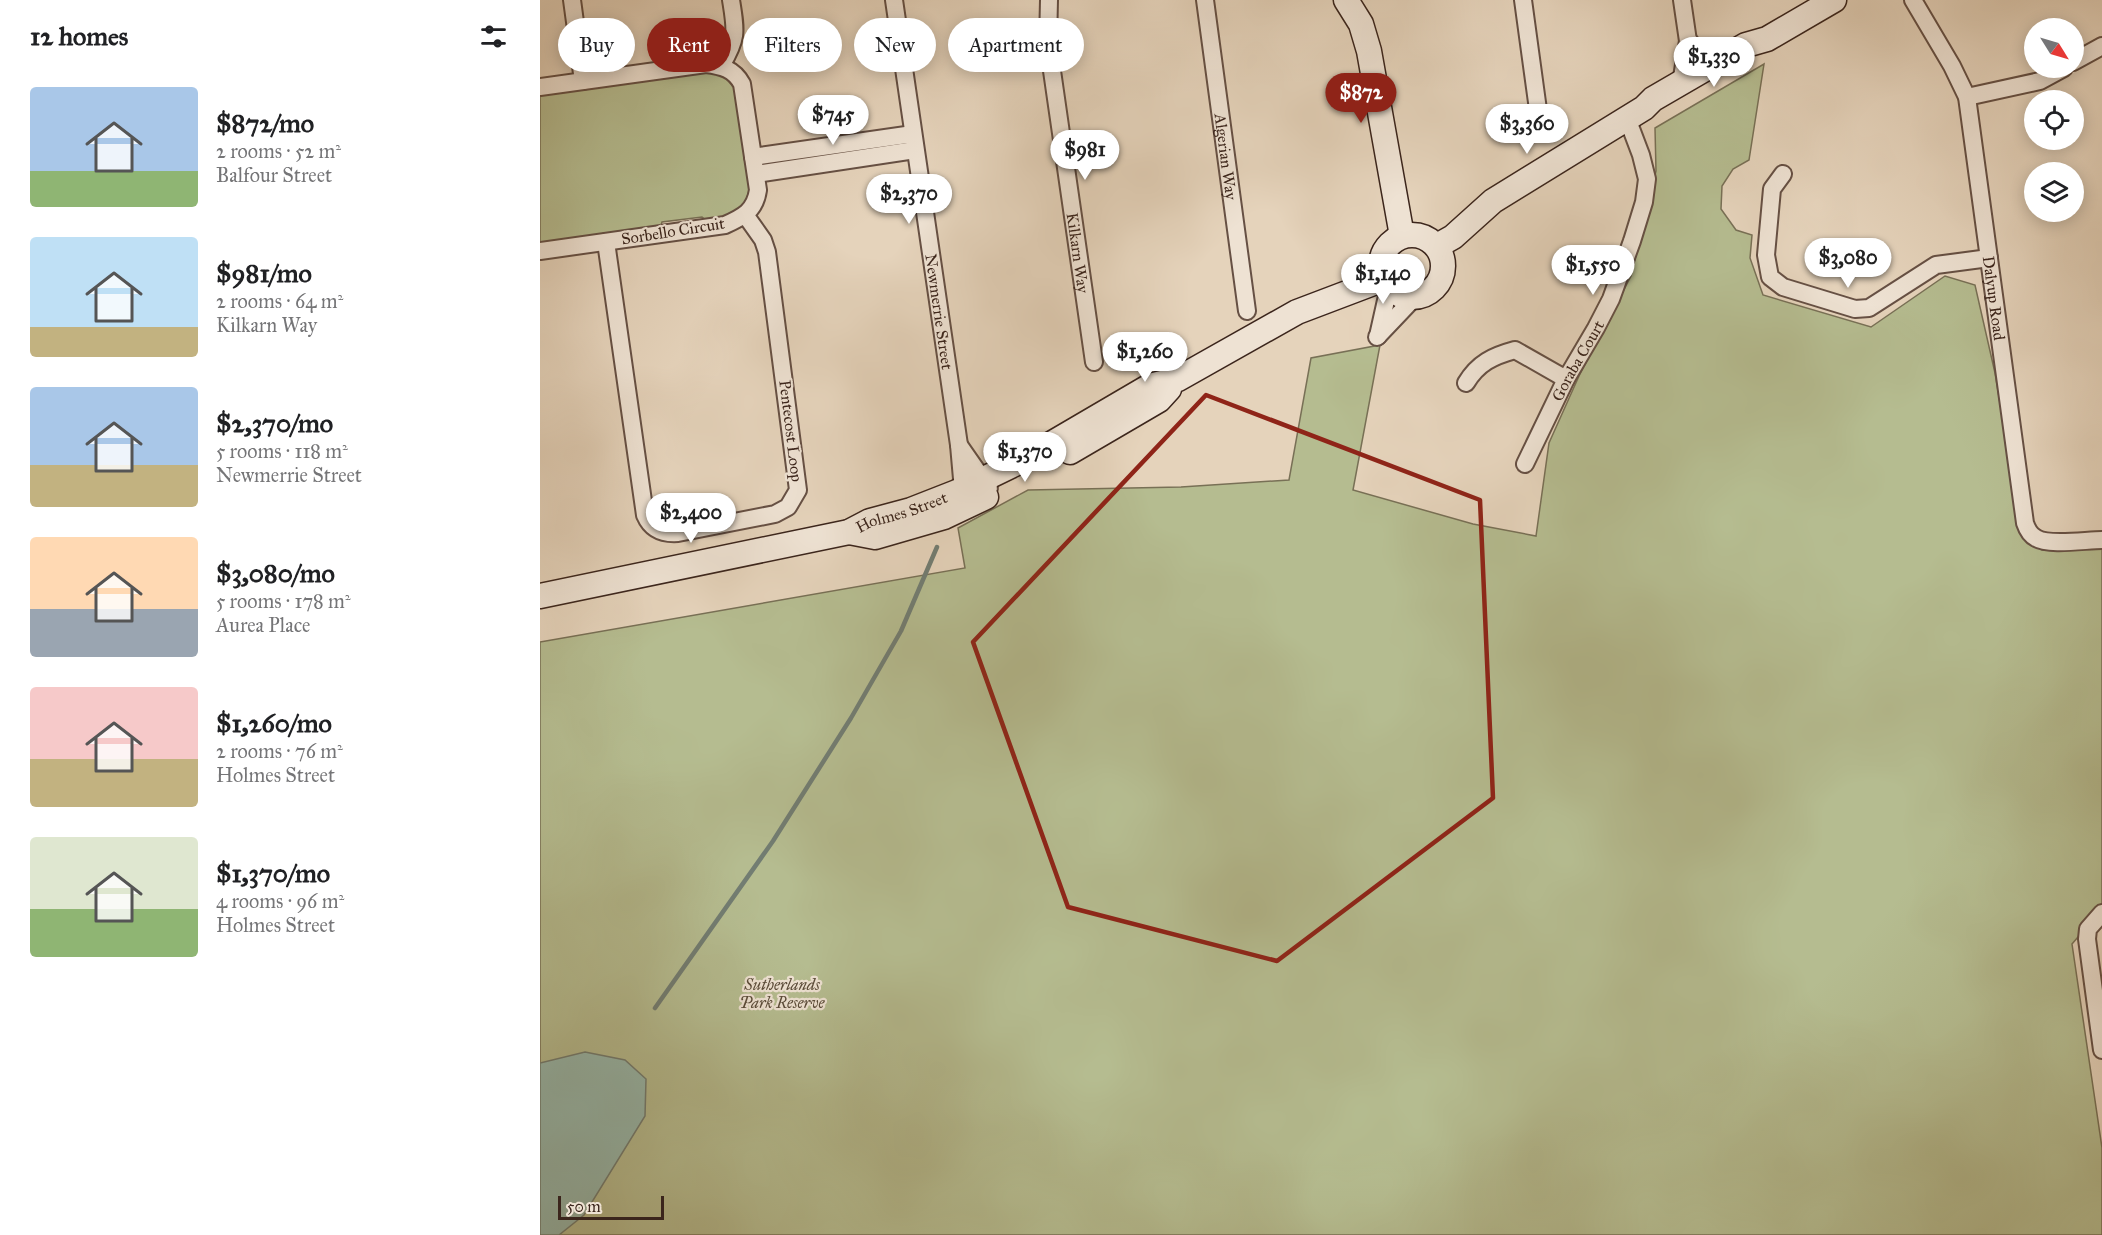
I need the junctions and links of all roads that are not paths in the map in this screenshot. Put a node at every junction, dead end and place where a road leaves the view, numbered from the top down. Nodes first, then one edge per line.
1 (572, 0) edge
2 (731, 0) edge
3 (894, 0) edge
4 (1049, 0) edge
5 (1205, 0) edge
6 (1346, 0) edge
7 (1523, 0) edge
8 (1682, 0) edge
9 (1834, 0) edge
10 (1913, 0) edge
11 (1767, 39) junction
12 (1688, 41) junction
13 (2102, 46) edge
14 (731, 50) edge
15 (2084, 56) edge
16 (1718, 61) junction
17 (731, 71) edge
18 (649, 72) edge
19 (2046, 78) edge
20 (584, 81) junction
21 (1681, 83) junction
22 (540, 87) edge
23 (1967, 97) junction
24 (1636, 113) junction
25 (1539, 117) dead end
26 (914, 142) junction
27 (753, 157) junction
28 (756, 174) junction
29 (1783, 174) dead end
30 (746, 216) junction
31 (1402, 236) junction
32 (606, 242) junction
33 (1437, 246) junction
34 (540, 251) edge
35 (1989, 258) junction
36 (1386, 283) junction
37 (1415, 297) junction
38 (1247, 311) dead end
39 (1094, 363) dead end
40 (1566, 379) junction
41 (1466, 383) dead end
42 (1525, 464) dead end
43 (977, 492) junction
44 (2102, 540) edge
45 (540, 596) edge
46 (2102, 913) edge
47 (2102, 1050) edge

1 - 20 street
2 - 14 street
3 - 26 street, Newmerrie Street
4 - 39 street, Kilkarn Way
5 - 38 street, Algerian Way
6 - 31 main road
7 - 25 street
8 - 12 street
9 - 11 main road
10 - 23 street, Dalyup Road
11 - 16 main road
11 - 24 main road
12 - 16 street
12 - 21 street
13 - 15 street
16 - 21 main road
17 - 27 street, Sorbello Circuit
18 - 20 street
19 - 23 street
20 - 22 street
21 - 24 main road
23 - 35 street, Dalyup Road
24 - 33 main road
24 - 40 street, Goraba Court
26 - 27 street
26 - 28 street
26 - 43 street, Newmerrie Street
27 - 28 street, Sorbello Circuit
28 - 30 street, Sorbello Circuit
29 - 35 street
30 - 32 street, Sorbello Circuit
30 - 32 street, Pentecost Loop
31 - 33 main road
31 - 36 main road
32 - 34 street, Sorbello Circuit
33 - 37 main road
35 - 44 street, Dalyup Road
36 - 37 main road
36 - 37 street
36 - 43 main road, Holmes Street
40 - 41 street
40 - 42 street, Goraba Court
43 - 45 main road, Holmes Street
46 - 47 street

